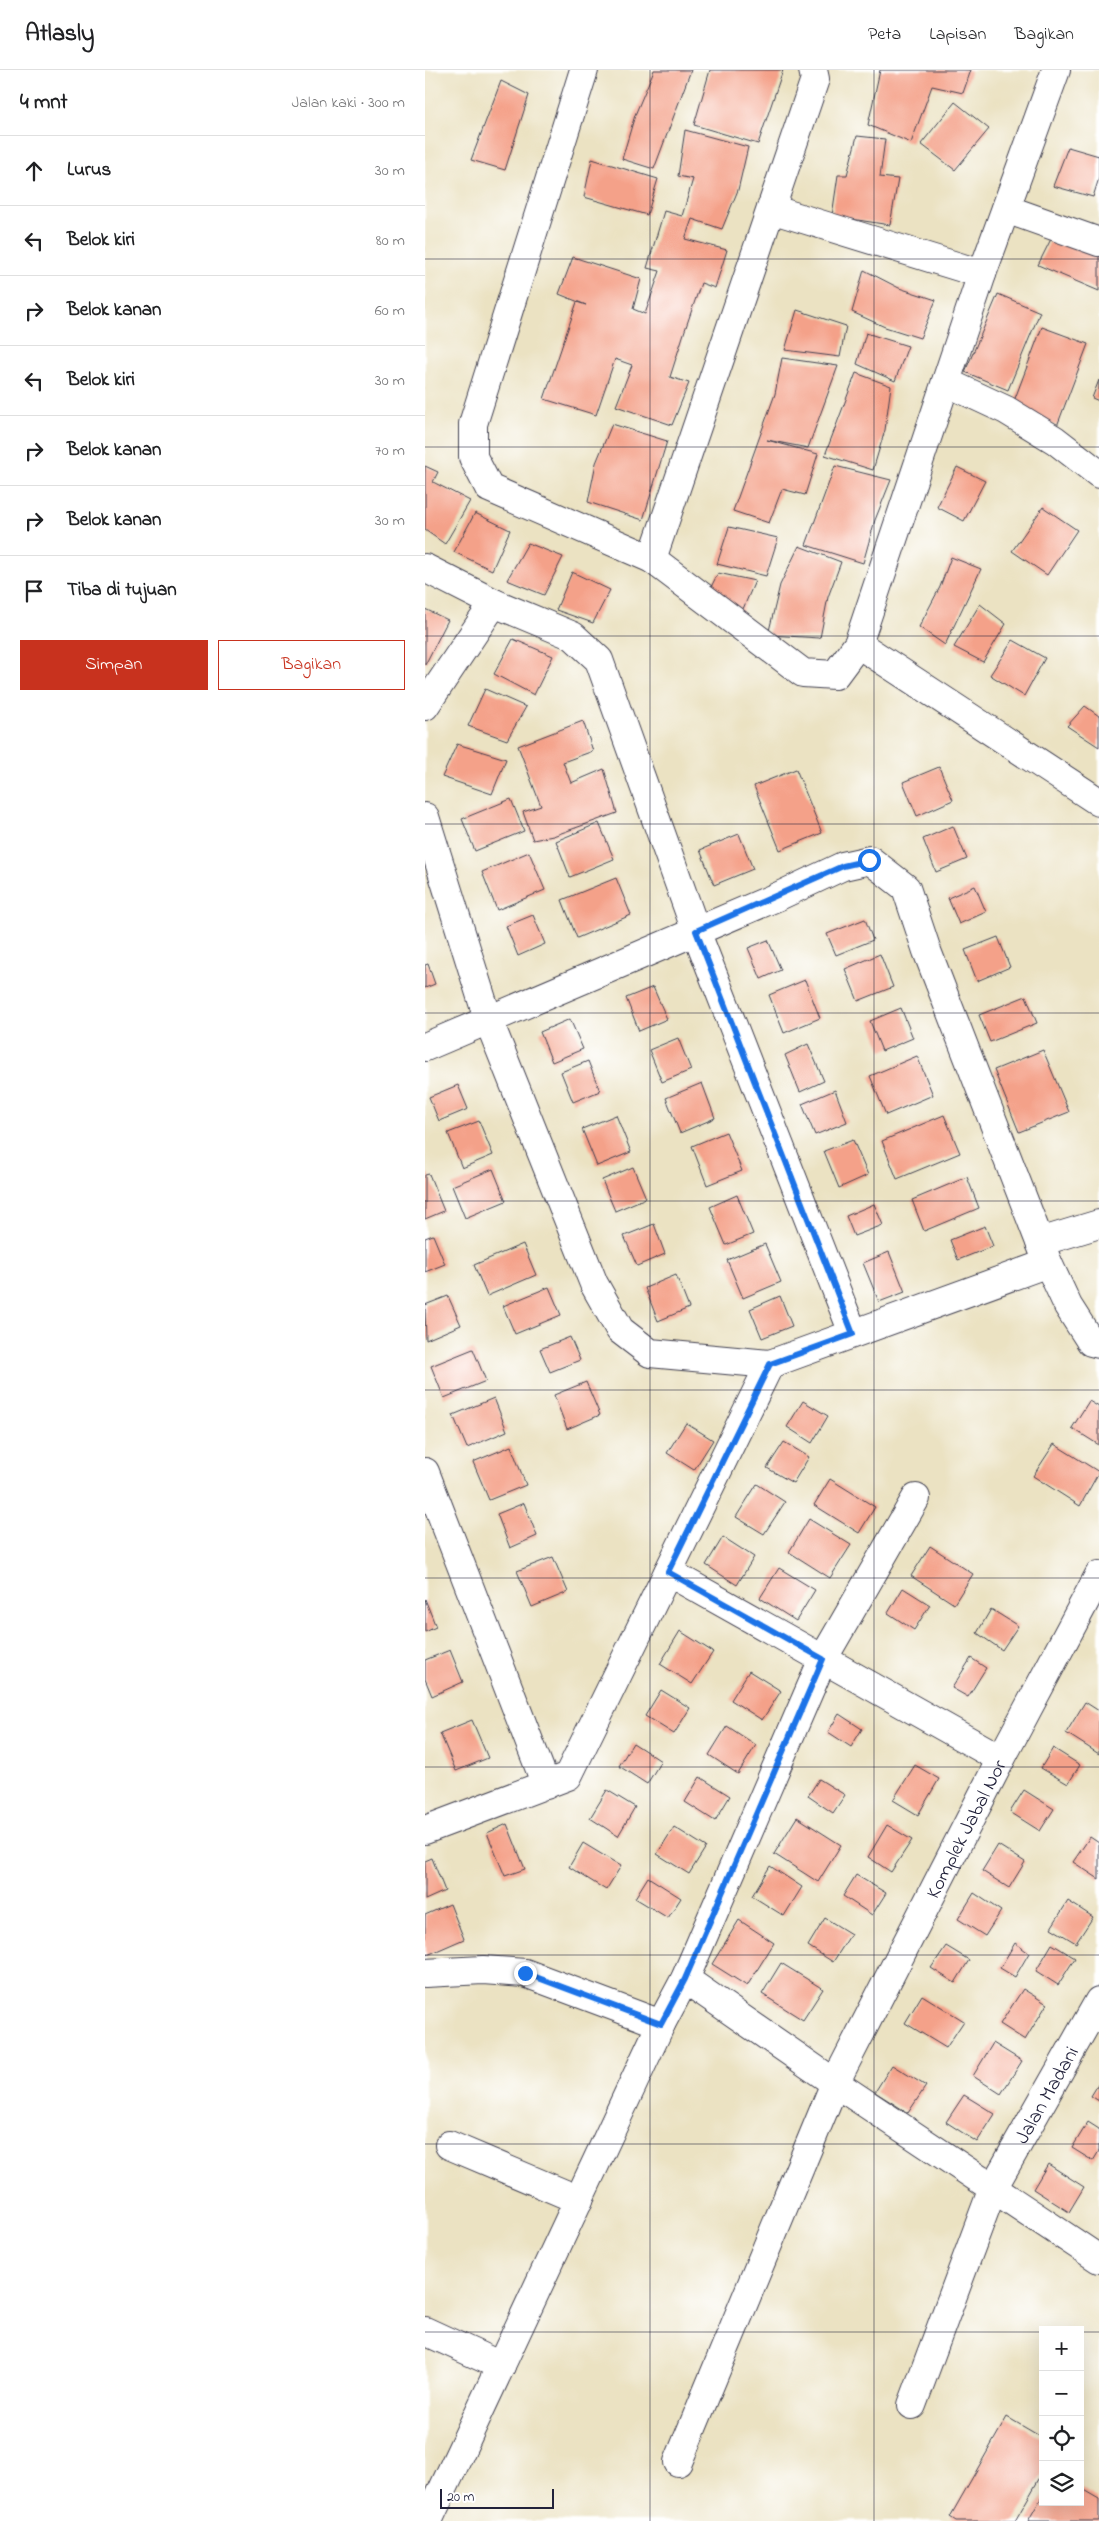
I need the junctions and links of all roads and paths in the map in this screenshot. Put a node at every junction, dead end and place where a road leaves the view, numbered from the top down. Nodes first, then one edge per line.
1 (584, 70) edge
2 (813, 70) edge
3 (1056, 70) edge
4 (771, 209) junction
5 (1006, 209) junction
6 (1099, 242) edge
7 (982, 274) junction
8 (946, 382) junction
9 (1099, 474) edge
10 (652, 559) junction
11 (425, 568) edge
12 (494, 603) junction
13 (858, 644) junction
14 (425, 706) edge
15 (1099, 802) edge
16 (425, 817) edge
17 (696, 931) junction
18 (488, 1019) junction
19 (425, 1047) edge
20 (1099, 1224) edge
21 (1044, 1252) junction
22 (853, 1334) junction
23 (1099, 1344) edge
24 (770, 1364) junction
25 (425, 1472) edge
26 (916, 1498) dead end
27 (668, 1572) junction
28 (1099, 1575) edge
29 (823, 1659) junction
30 (1001, 1759) junction
31 (545, 1785) junction
32 (425, 1830) edge
33 (425, 1973) edge
34 (685, 1979) junction
35 (1099, 2001) edge
36 (661, 2024) junction
37 (835, 2083) junction
38 (449, 2146) dead end
39 (993, 2188) junction
40 (579, 2200) junction
41 (1099, 2259) edge
42 (425, 2331) edge
43 (501, 2366) junction
44 (913, 2405) dead end
45 (678, 2462) dead end
46 (428, 2521) edge

1 - 10 street
2 - 4 street
3 - 5 street
4 - 7 street
4 - 10 street
5 - 6 street
5 - 7 street
7 - 8 street
8 - 9 street
8 - 13 street
10 - 13 street
11 - 12 street
12 - 14 street
12 - 17 street
13 - 15 street
16 - 18 street
17 - 18 street
17 - 21 street
17 - 22 street
18 - 19 street
18 - 24 street
20 - 21 street
21 - 22 street
21 - 23 street
22 - 24 street
24 - 27 street
25 - 31 street
26 - 29 street
27 - 29 street
27 - 31 street
28 - 30 street, Komplek Jabal Nor
29 - 30 street
29 - 34 street
30 - 37 street, Komplek Jabal Nor
31 - 32 street
33 - 36 street
34 - 36 street
34 - 37 street
35 - 39 street, Jalan Madani
36 - 40 street
37 - 39 street
37 - 45 street, Komplek Jabal Nor
38 - 40 street
39 - 41 street
39 - 44 street, Jalan Madani
40 - 43 street
42 - 43 street
43 - 46 street

